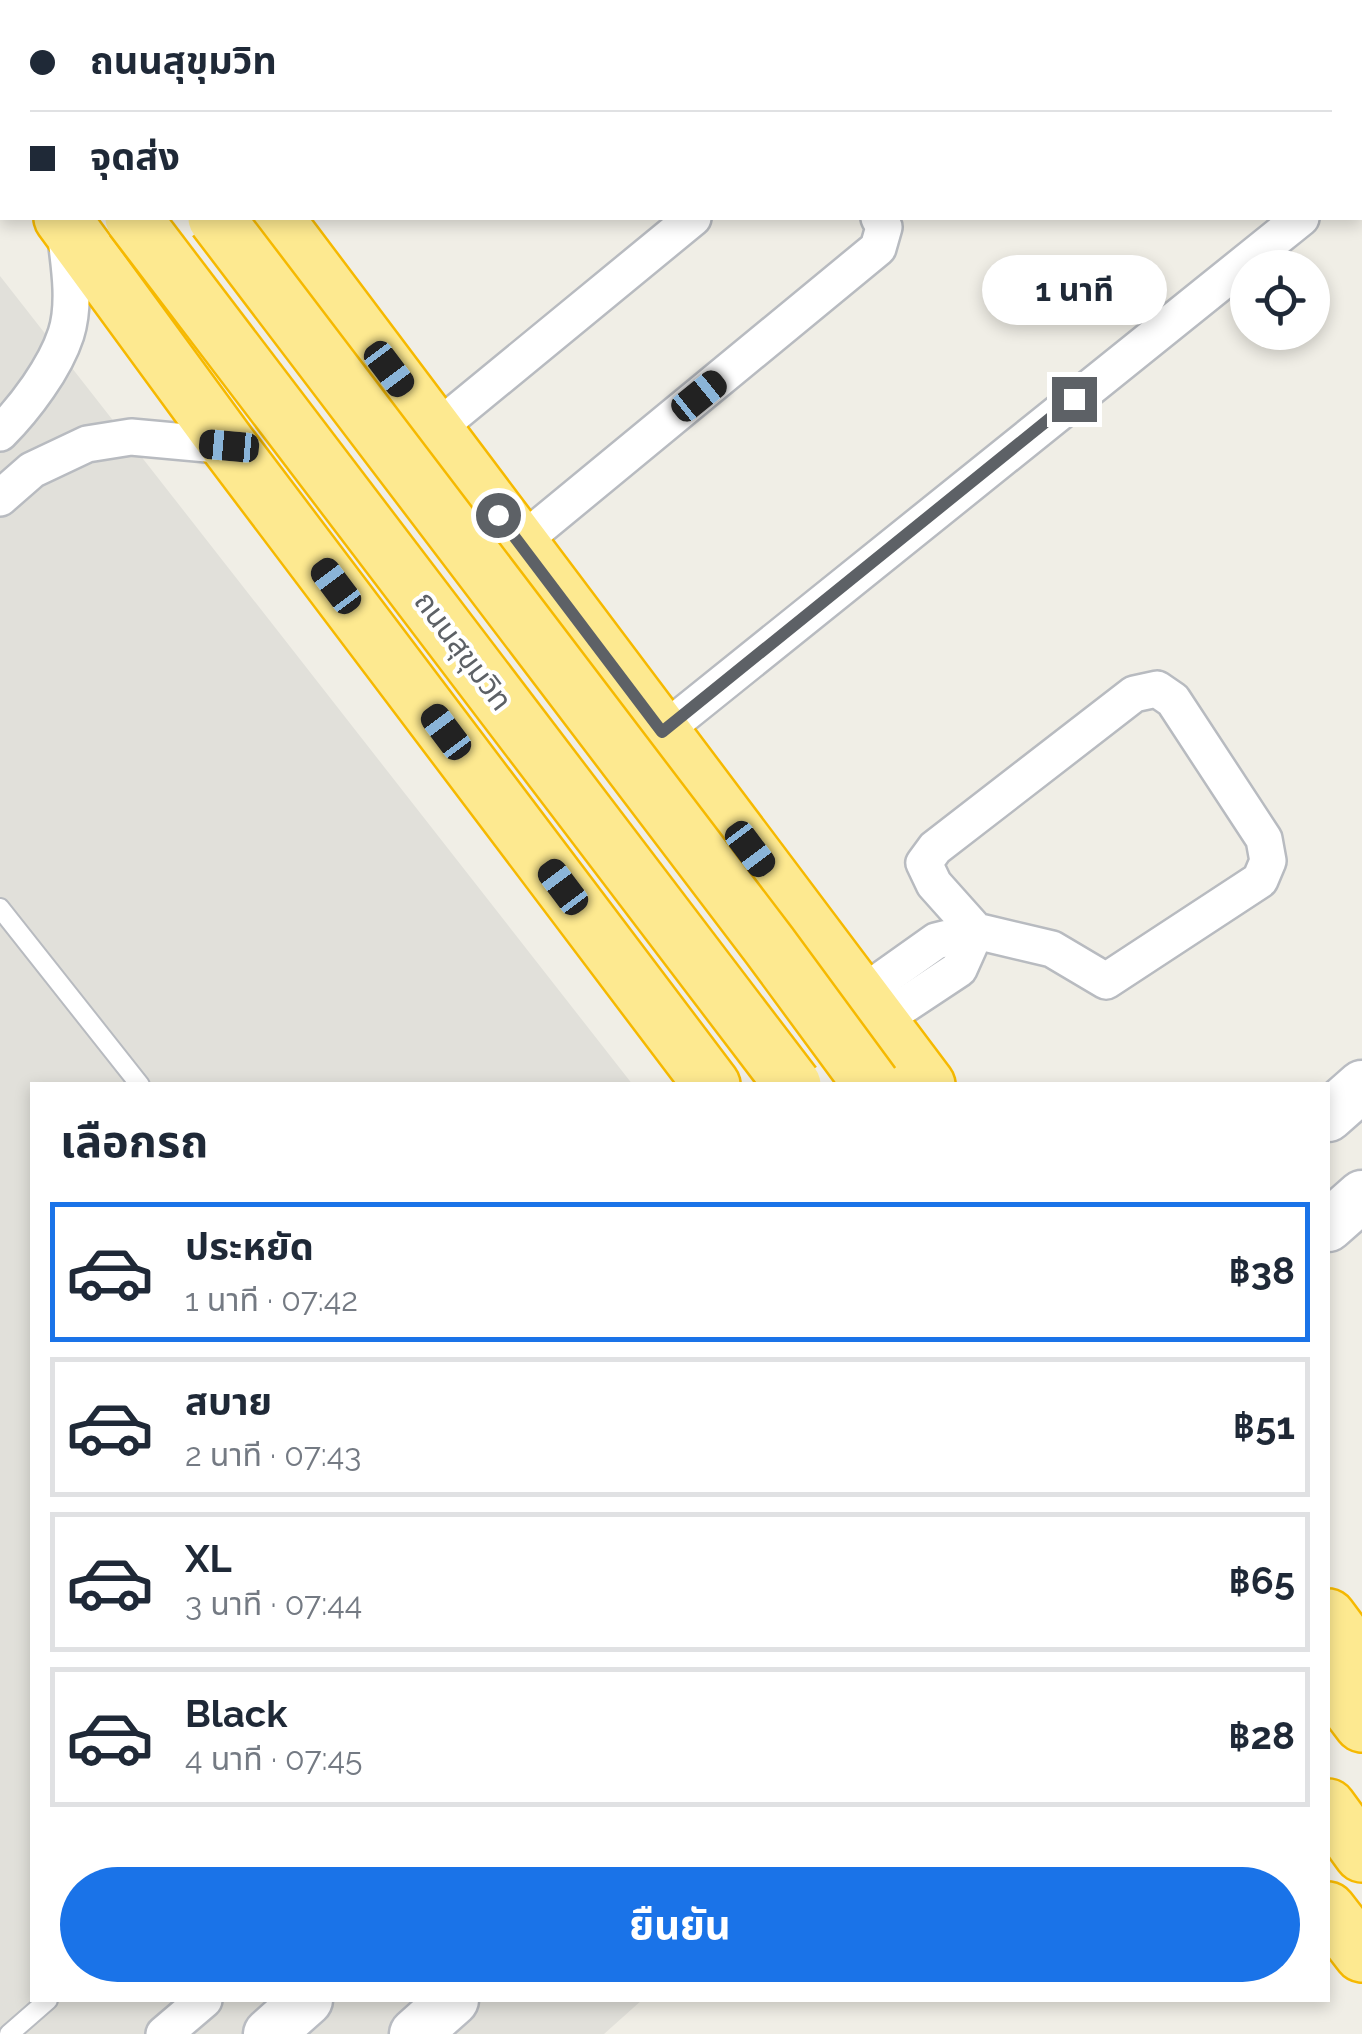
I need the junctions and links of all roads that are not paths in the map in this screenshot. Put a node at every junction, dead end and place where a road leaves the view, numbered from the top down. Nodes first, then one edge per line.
1 (63, 220) edge
2 (64, 220) edge
3 (135, 220) edge
4 (218, 220) edge
5 (276, 220) edge
6 (692, 220) edge
7 (880, 220) edge
8 (1298, 220) edge
9 (434, 430) junction
10 (0, 434) edge
11 (229, 446) junction
12 (0, 498) edge
13 (530, 556) junction
14 (400, 671) junction
15 (662, 732) junction
16 (0, 908) edge
17 (976, 931) junction
18 (870, 1008) junction
19 (138, 1082) edge
20 (710, 1082) edge
21 (791, 1082) edge
22 (870, 1082) edge
23 (925, 1082) edge
24 (1362, 1086) edge
25 (1330, 1114) edge
26 (1330, 1620) edge
27 (1362, 1663) edge
28 (1330, 1683) edge
29 (1362, 1724) edge
30 (1330, 1811) edge
31 (1362, 1854) edge
32 (1330, 1913) edge
33 (1362, 1954) edge
34 (46, 2002) edge
35 (202, 2002) edge
36 (305, 2002) edge
37 (451, 2002) edge
38 (9, 2034) edge
39 (164, 2034) edge
40 (269, 2034) edge
41 (415, 2034) edge

1 - 10 street
2 - 11 highway, ถนนสุขุมวิท
3 - 21 highway, ถนนสุขุมวิท, bridge
4 - 22 highway, bridge
5 - 9 highway
6 - 9 street
7 - 13 street
8 - 15 street
9 - 13 highway
11 - 12 street
11 - 14 highway, ถนนสุขุมวิท
13 - 14 highway
13 - 15 highway
14 - 20 highway, ถนนสุขุมวิท
15 - 18 highway
16 - 19 lane
17 - 17 street
17 - 18 street
18 - 23 highway
24 - 25 street
26 - 27 highway
28 - 29 highway
30 - 31 highway
32 - 33 highway
34 - 38 lane
35 - 39 street
36 - 40 street
37 - 41 street

